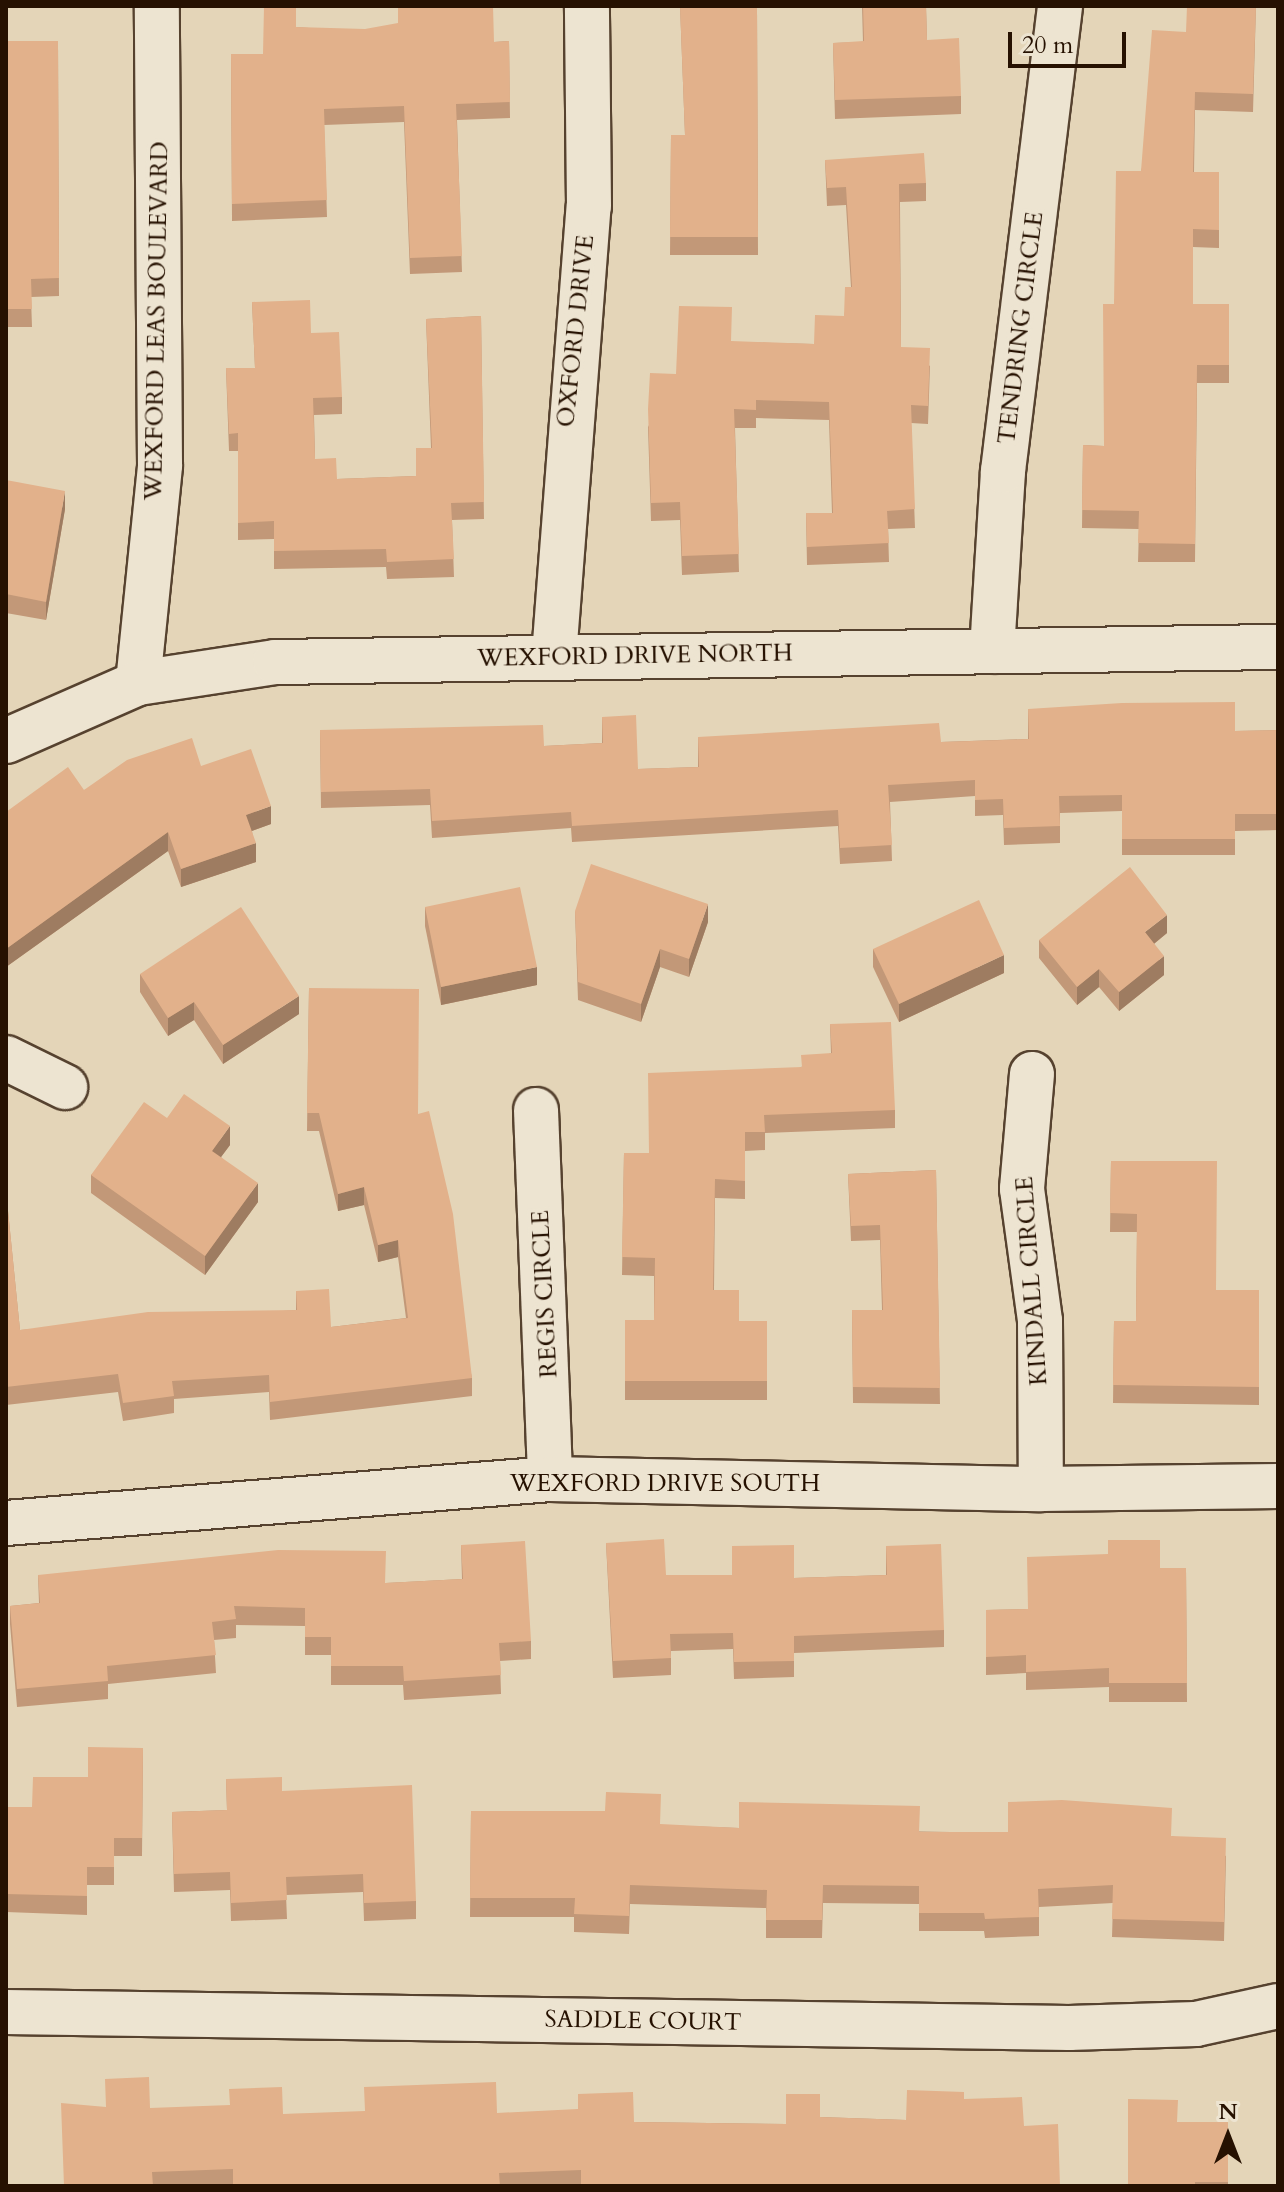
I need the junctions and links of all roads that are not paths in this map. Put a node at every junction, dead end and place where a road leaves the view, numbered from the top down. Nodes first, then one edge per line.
1 (157, 6) edge
2 (587, 6) edge
3 (1060, 6) edge
4 (1278, 647) edge
5 (992, 651) junction
6 (554, 656) junction
7 (138, 683) junction
8 (6, 741) edge
9 (6, 1058) edge
10 (1032, 1074) dead end
11 (65, 1087) dead end
12 (536, 1110) dead end
13 (550, 1479) junction
14 (1278, 1486) edge
15 (1041, 1489) junction
16 (6, 1523) edge
17 (1278, 2006) edge
18 (6, 2012) edge

1 - 7 street, WEXFORD LEAS BOULEVARD
2 - 6 street, OXFORD DRIVE
3 - 5 street, TENDRING CIRCLE
4 - 5 street, WEXFORD DRIVE NORTH
5 - 6 street, WEXFORD DRIVE NORTH
6 - 7 street, WEXFORD DRIVE NORTH
7 - 8 street, WEXFORD DRIVE NORTH
9 - 11 street
10 - 15 street, KINDALL CIRCLE
12 - 13 street, REGIS CIRCLE
13 - 15 street, WEXFORD DRIVE SOUTH
13 - 16 street, WEXFORD DRIVE SOUTH
14 - 15 street, WEXFORD DRIVE SOUTH
17 - 18 street, SADDLE COURT

